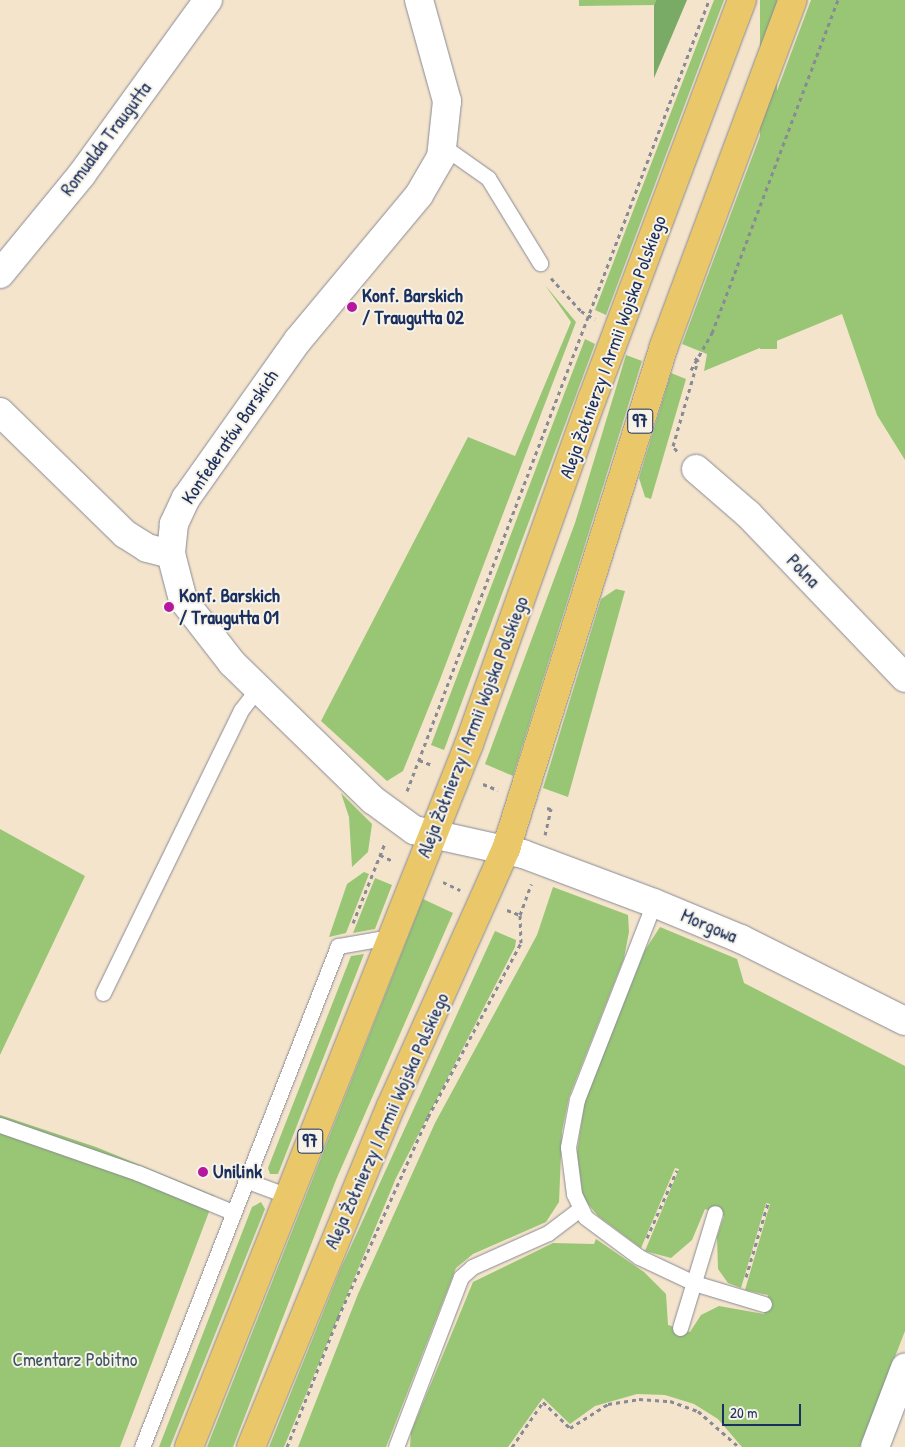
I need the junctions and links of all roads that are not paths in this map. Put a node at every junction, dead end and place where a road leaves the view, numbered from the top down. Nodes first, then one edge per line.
1 (208, 0) edge
2 (419, 0) edge
3 (742, 0) edge
4 (793, 0) edge
5 (444, 147) junction
6 (540, 263) dead end
7 (0, 274) edge
8 (0, 412) edge
9 (696, 469) dead end
10 (171, 554) junction
11 (905, 678) edge
12 (258, 688) junction
13 (433, 835) junction
14 (506, 849) junction
15 (654, 903) junction
16 (390, 937) junction
17 (103, 992) dead end
18 (905, 1021) edge
19 (0, 1125) edge
20 (245, 1180) junction
21 (288, 1196) junction
22 (581, 1208) junction
23 (232, 1212) junction
24 (715, 1213) dead end
25 (694, 1282) junction
26 (764, 1304) dead end
27 (680, 1328) dead end
28 (905, 1368) edge
29 (142, 1447) edge
30 (189, 1447) edge
31 (251, 1447) edge
32 (396, 1447) edge
33 (875, 1447) edge

1 - 7 street, Romualda Traugutta
2 - 5 street, Konfederatów Barskich
3 - 13 main road, Aleja Żołnierzy I Armii Wojska Polskiego / 97
4 - 14 main road, Aleja Żołnierzy I Armii Wojska Polskiego / 97
5 - 6 lane
5 - 10 street, Konfederatów Barskich
8 - 10 street
9 - 11 street, Polna
10 - 12 street, Konfederatów Barskich
12 - 13 street, Konfederatów Barskich
12 - 17 lane
13 - 14 street, Konfederatów Barskich
13 - 16 main road, Aleja Żołnierzy I Armii Wojska Polskiego / 97
14 - 15 street, Morgowa
14 - 31 main road, Aleja Żołnierzy I Armii Wojska Polskiego / 97
15 - 18 street, Morgowa
15 - 22 lane
16 - 20 lane
16 - 21 main road, Aleja Żołnierzy I Armii Wojska Polskiego / 97
19 - 23 lane
20 - 21 lane
20 - 23 lane
21 - 30 main road, Aleja Żołnierzy I Armii Wojska Polskiego / 97
22 - 25 lane
22 - 32 lane
23 - 29 lane
24 - 25 lane
25 - 26 lane
25 - 27 lane
28 - 33 street

